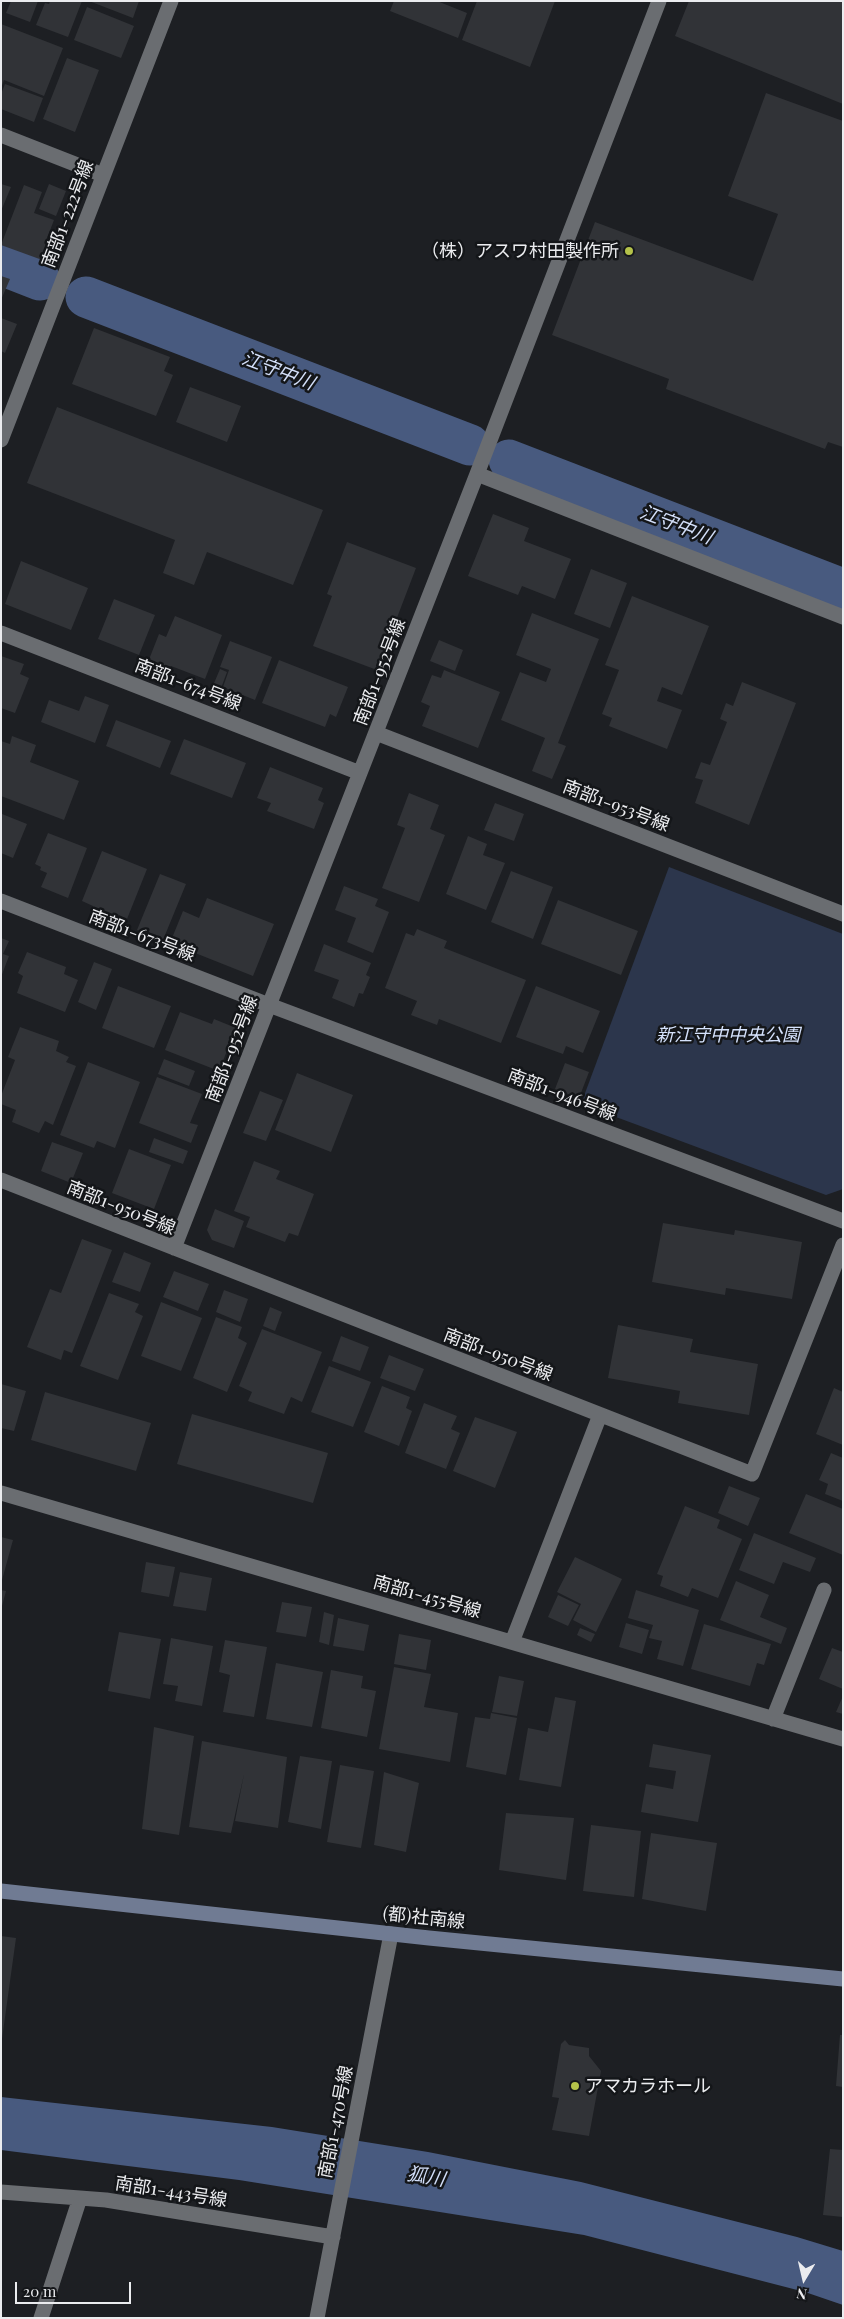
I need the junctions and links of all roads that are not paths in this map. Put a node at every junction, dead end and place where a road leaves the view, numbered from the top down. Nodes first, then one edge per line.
1 (171, 1) edge
2 (659, 1) edge
3 (1, 135) edge
4 (103, 175) junction
5 (1, 440) edge
6 (477, 474) junction
7 (843, 616) edge
8 (1, 633) edge
9 (376, 733) junction
10 (360, 773) junction
11 (1, 901) edge
12 (843, 914) edge
13 (269, 1005) junction
14 (1, 1180) edge
15 (843, 1221) edge
16 (843, 1245) edge
17 (174, 1248) junction
18 (600, 1415) junction
19 (1, 1493) edge
20 (824, 1590) dead end
21 (512, 1642) junction
22 (773, 1719) junction
23 (843, 1740) edge
24 (1, 1891) edge
25 (391, 1934) junction
26 (843, 1979) edge
27 (1, 2192) edge
28 (80, 2198) junction
29 (334, 2230) junction
30 (41, 2318) edge
31 (317, 2318) edge

1 - 4 street, 南部1-222号線
2 - 6 street, 南部1-952号線
3 - 4 street
4 - 5 street, 南部1-222号線
6 - 7 street
6 - 9 street, 南部1-952号線
8 - 10 street, 南部1-674号線
9 - 10 street, 南部1-952号線
9 - 12 street, 南部1-953号線
10 - 13 street, 南部1-952号線
11 - 13 street, 南部1-673号線
13 - 15 street, 南部1-946号線
13 - 17 street, 南部1-952号線
14 - 17 street, 南部1-950号線
16 - 18 street, 南部1-950号線
17 - 18 street, 南部1-950号線
18 - 21 street
19 - 21 street, 南部1-455号線
20 - 22 street
21 - 22 street, 南部1-455号線
22 - 23 street, 南部1-455号線
24 - 25 street, (都)社南線
25 - 26 street, (都)社南線
25 - 29 street, 南部1-470号線
27 - 28 street, 南部1-443号線
28 - 29 street, 南部1-443号線
28 - 30 street
29 - 31 street, 南部1-470号線

